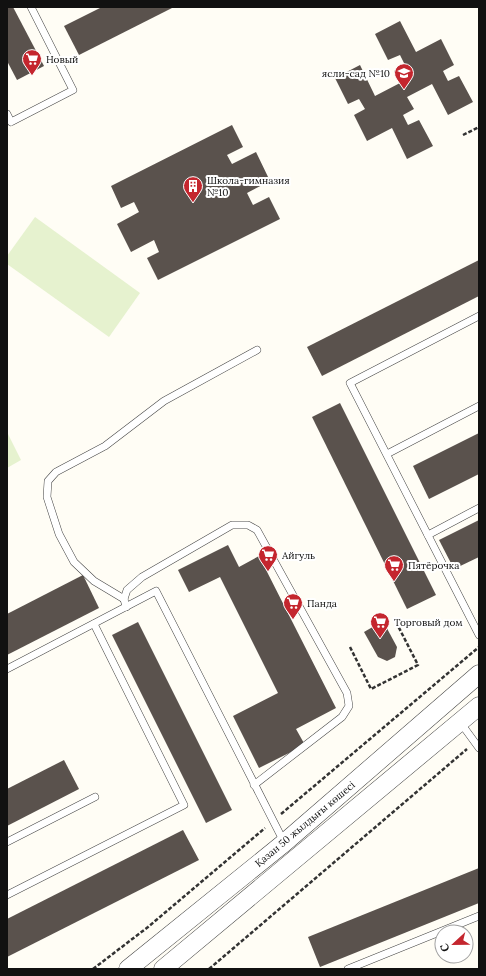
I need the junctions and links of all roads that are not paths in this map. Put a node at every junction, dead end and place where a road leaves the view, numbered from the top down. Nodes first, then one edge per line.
1 (33, 8) edge
2 (7, 114) edge
3 (479, 316) edge
4 (257, 350) dead end
5 (479, 406) edge
6 (387, 454) junction
7 (479, 508) edge
8 (428, 535) junction
9 (124, 599) junction
10 (126, 608) junction
11 (94, 624) junction
12 (479, 634) edge
13 (7, 669) edge
14 (479, 674) edge
15 (479, 706) edge
16 (460, 722) junction
17 (477, 745) edge
18 (254, 785) junction
19 (95, 797) dead end
20 (7, 842) edge
21 (284, 843) junction
22 (236, 881) junction
23 (7, 895) edge
24 (249, 898) junction
25 (479, 916) edge
26 (128, 969) edge
27 (163, 969) edge
28 (348, 969) edge

1 - 2 lane
3 - 6 lane
4 - 9 lane
5 - 6 lane
6 - 8 lane
7 - 8 lane
8 - 12 lane
9 - 10 lane
9 - 18 lane
10 - 11 lane
10 - 18 lane
11 - 13 lane
11 - 23 lane
14 - 21 street, Қазан 50 жылдығы көшесі
15 - 16 street, Қазан 50 жылдығы көшесі
16 - 17 lane
16 - 24 street, Қазан 50 жылдығы көшесі
18 - 21 lane
19 - 20 lane
21 - 22 street, Қазан 50 жылдығы көшесі
22 - 24 street
22 - 26 street, Қазан 50 жылдығы көшесі
24 - 27 street, Қазан 50 жылдығы көшесі
25 - 28 lane

